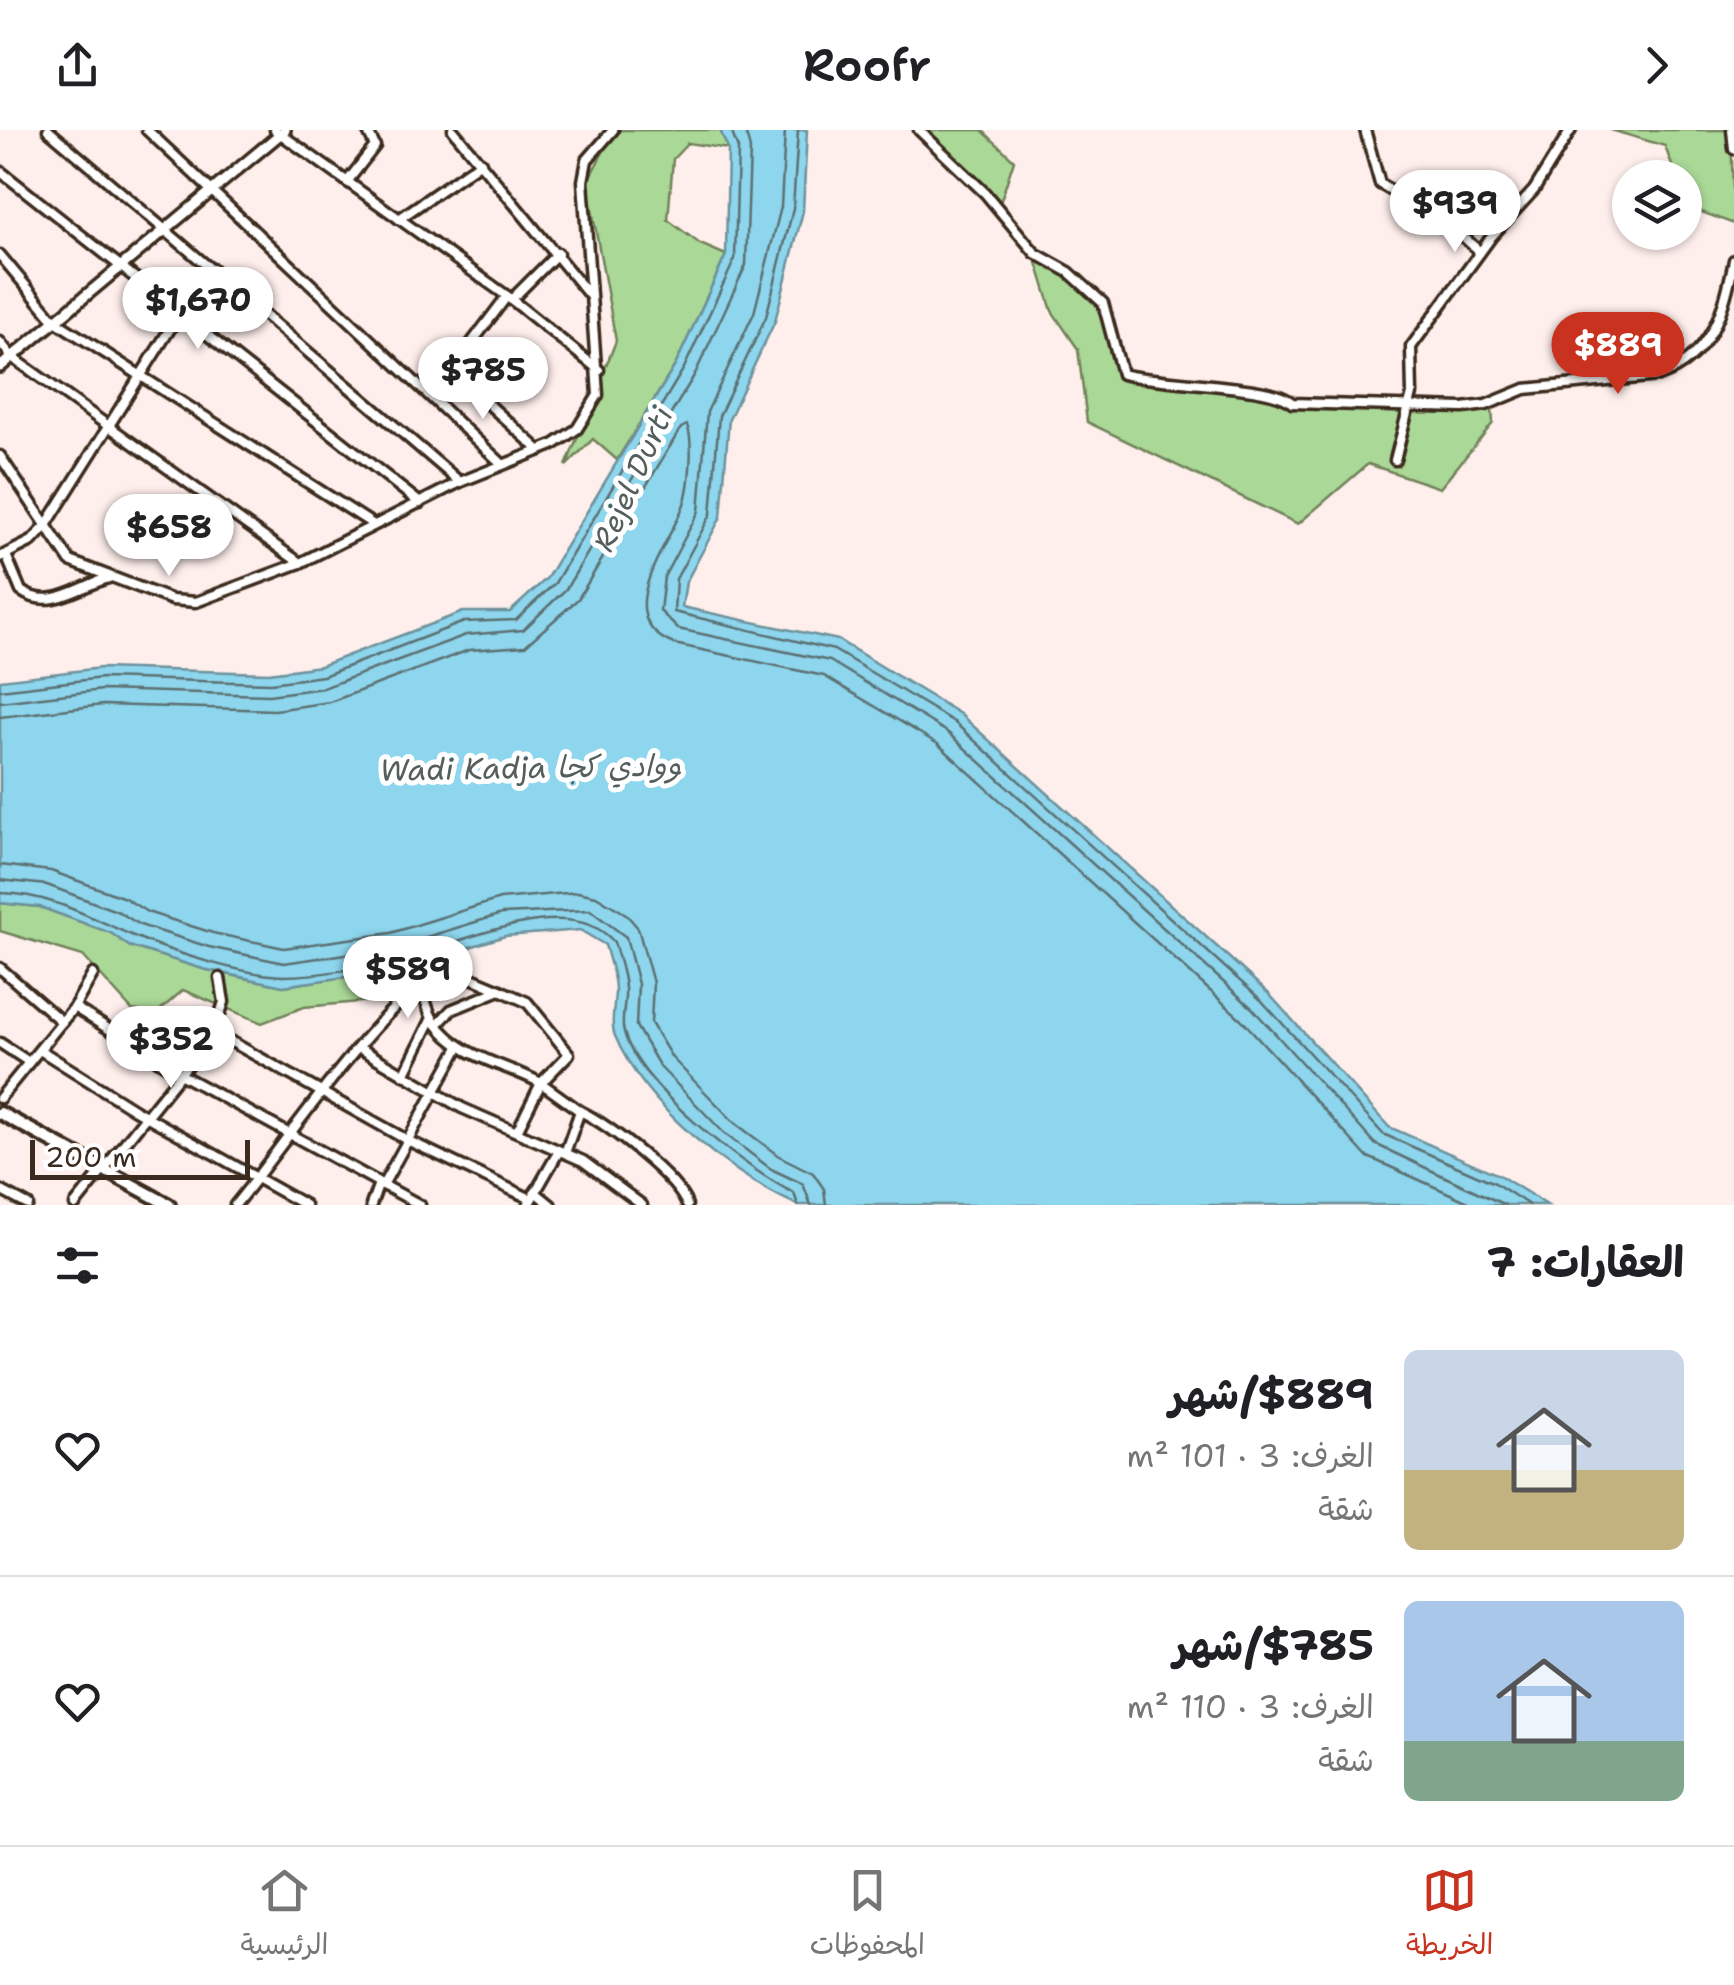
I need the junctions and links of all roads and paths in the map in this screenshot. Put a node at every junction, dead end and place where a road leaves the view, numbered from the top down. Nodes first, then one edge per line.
1 (48, 130) edge
2 (147, 130) edge
3 (366, 130) edge
4 (453, 130) edge
5 (613, 130) edge
6 (919, 130) edge
7 (1365, 130) edge
8 (1571, 130) edge
9 (1732, 130) edge
10 (280, 131) edge
11 (1734, 149) edge
12 (481, 162) junction
13 (0, 171) edge
14 (347, 182) junction
15 (213, 190) junction
16 (399, 219) junction
17 (166, 229) junction
18 (1480, 252) junction
19 (558, 253) junction
20 (0, 255) edge
21 (1734, 260) edge
22 (117, 266) junction
23 (213, 269) junction
24 (509, 298) junction
25 (593, 300) junction
26 (180, 313) junction
27 (55, 322) junction
28 (0, 342) edge
29 (12, 357) junction
30 (0, 367) edge
31 (451, 370) junction
32 (599, 370) junction
33 (140, 377) junction
34 (437, 400) junction
35 (1409, 406) junction
36 (109, 427) junction
37 (538, 449) junction
38 (0, 456) edge
39 (1395, 460) dead end
40 (502, 463) junction
41 (460, 482) junction
42 (420, 503) junction
43 (374, 526) junction
44 (45, 527) junction
45 (3, 556) edge
46 (300, 563) junction
47 (109, 578) junction
48 (0, 968) edge
49 (93, 974) dead end
50 (220, 978) dead end
51 (420, 985) junction
52 (500, 990) junction
53 (74, 1007) junction
54 (62, 1022) junction
55 (435, 1022) junction
56 (214, 1032) junction
57 (0, 1043) edge
58 (459, 1046) junction
59 (359, 1048) junction
60 (40, 1050) junction
61 (30, 1062) junction
62 (178, 1073) junction
63 (404, 1075) junction
64 (541, 1083) junction
65 (324, 1091) junction
66 (432, 1091) junction
67 (0, 1098) edge
68 (580, 1112) junction
69 (0, 1113) edge
70 (146, 1116) junction
71 (516, 1131) junction
72 (293, 1135) junction
73 (407, 1140) junction
74 (562, 1152) junction
75 (104, 1170) junction
76 (258, 1179) junction
77 (381, 1184) junction
78 (0, 1190) edge
79 (531, 1199) edge
80 (28, 1205) edge
81 (75, 1205) edge
82 (169, 1205) edge
83 (235, 1205) edge
84 (305, 1205) edge
85 (371, 1205) edge
86 (420, 1205) edge
87 (551, 1205) edge
88 (642, 1205) edge
89 (687, 1205) edge

1 - 17 street
2 - 15 street
3 - 14 street
4 - 12 street
5 - 25 street
6 - 35 street
7 - 18 street
8 - 18 street
9 - 11 street
10 - 14 street
10 - 15 street
12 - 16 street
12 - 19 street
13 - 22 street
14 - 16 street
15 - 17 street
15 - 34 street
16 - 24 street
17 - 22 street
17 - 23 street
18 - 35 street
19 - 24 street
19 - 25 street
20 - 27 street
21 - 35 street
22 - 26 street
22 - 27 street
23 - 26 street
23 - 41 street
24 - 31 street
24 - 32 street
25 - 32 street
26 - 33 street
26 - 42 street
27 - 29 street
27 - 33 street
28 - 29 street
29 - 30 street
29 - 36 street
31 - 34 street
31 - 37 street
32 - 37 street
33 - 36 street
33 - 43 street
34 - 40 street
35 - 39 street
36 - 44 street
36 - 46 street
37 - 40 street
38 - 44 street
40 - 41 street
41 - 42 street
42 - 43 street
43 - 46 street
44 - 45 street
44 - 47 street
45 - 47 street
46 - 47 street
48 - 54 street
49 - 53 street
50 - 56 street
51 - 52 street
51 - 55 street
51 - 59 street
52 - 55 street
52 - 64 street
53 - 54 street
53 - 62 street
54 - 60 street
55 - 58 street
55 - 63 street
56 - 62 street
56 - 65 street
57 - 61 street
58 - 64 street
58 - 66 street
59 - 63 street
59 - 65 street
60 - 61 street
60 - 70 street
61 - 67 street
62 - 70 street
62 - 72 street
63 - 66 street
64 - 68 street
64 - 71 street
65 - 72 street
65 - 73 street
66 - 71 street
66 - 73 street
68 - 74 street
68 - 89 street
69 - 75 main road
70 - 75 street
70 - 76 street
71 - 74 street
72 - 76 street
72 - 77 street
73 - 77 street
73 - 79 street
74 - 79 street
74 - 88 street
75 - 81 street
75 - 82 main road
76 - 83 street
76 - 84 street
77 - 85 street
77 - 86 street
78 - 80 street
79 - 87 street

